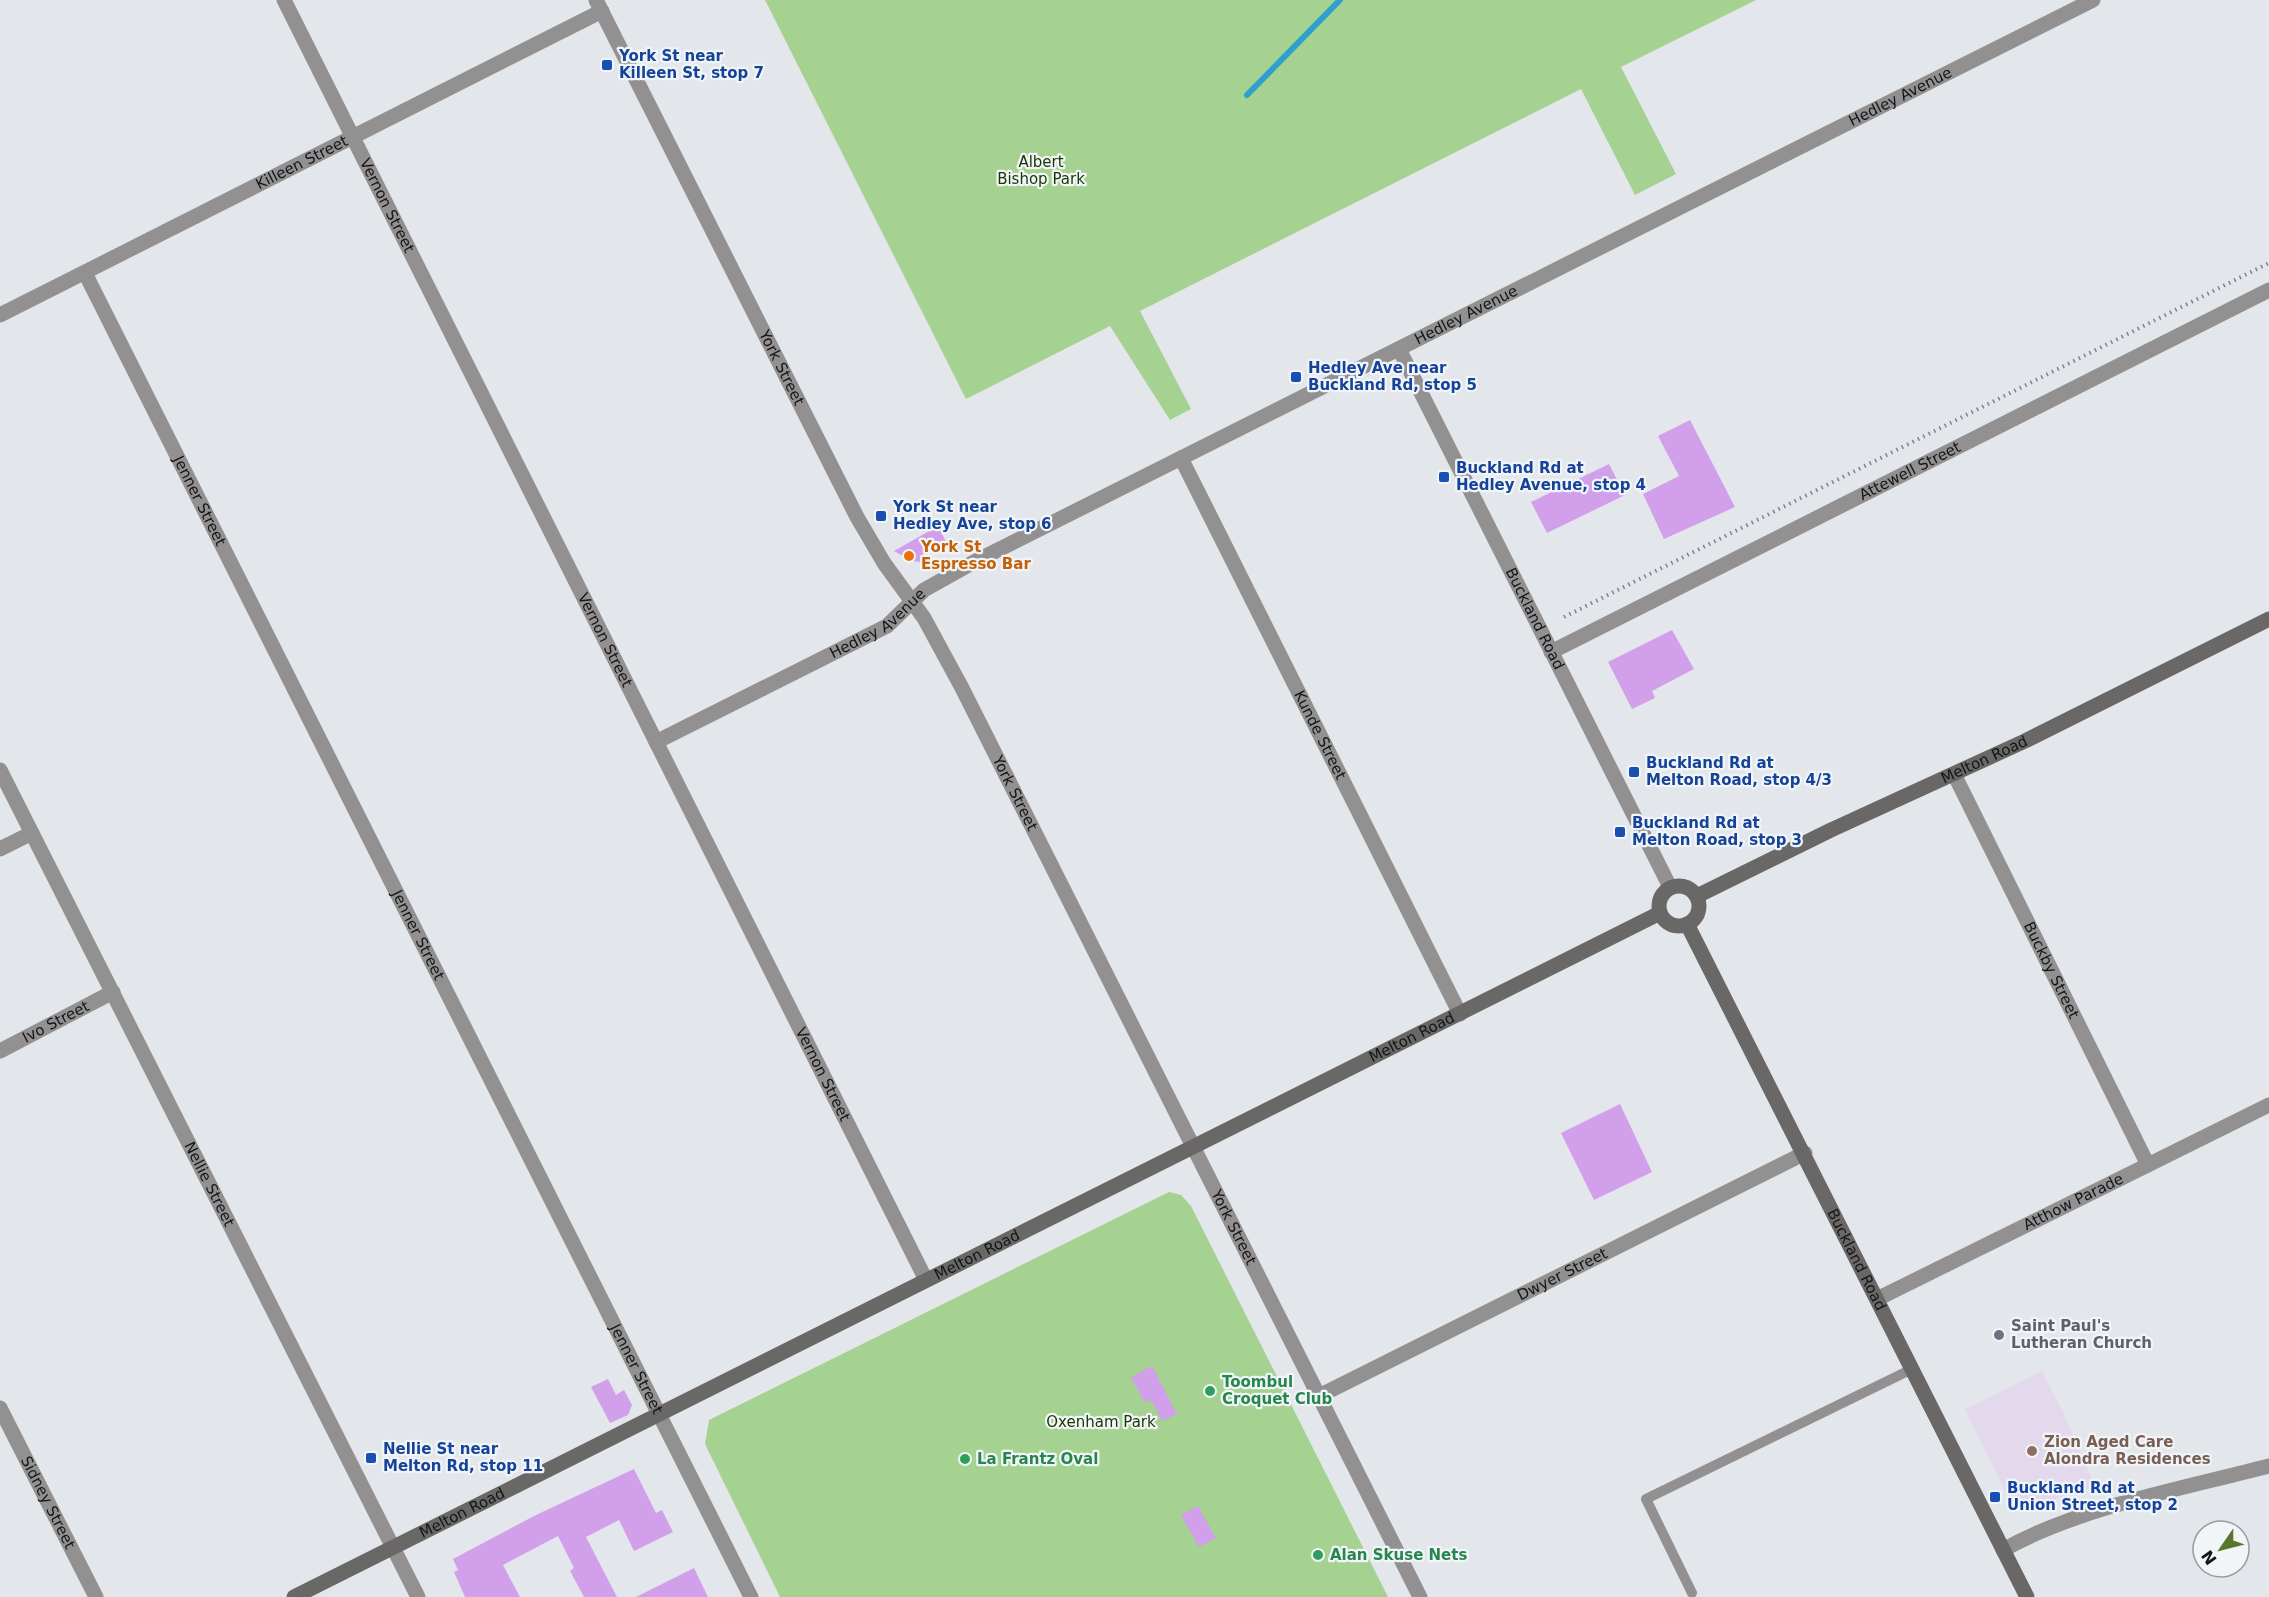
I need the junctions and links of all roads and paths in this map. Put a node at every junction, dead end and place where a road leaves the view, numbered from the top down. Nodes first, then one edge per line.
1 (284, 0) edge
2 (2093, 0) edge
3 (599, 6) edge
4 (352, 137) junction
5 (2269, 263) edge
6 (85, 273) junction
7 (2269, 290) edge
8 (0, 315) edge
9 (1399, 349) junction
10 (1181, 458) junction
11 (912, 601) junction
12 (1564, 617) dead end
13 (2269, 619) edge
14 (1551, 652) junction
15 (656, 742) junction
16 (0, 770) edge
17 (1954, 774) junction
18 (32, 833) junction
19 (0, 849) edge
20 (1670, 887) junction
21 (1697, 896) junction
22 (1660, 913) junction
23 (1688, 924) junction
24 (113, 992) junction
25 (1460, 1014) junction
26 (0, 1051) edge
27 (2269, 1105) edge
28 (1194, 1146) junction
29 (1804, 1153) junction
30 (2148, 1165) junction
31 (926, 1281) junction
32 (1877, 1299) junction
33 (1912, 1369) junction
34 (1319, 1396) junction
35 (0, 1408) edge
36 (659, 1414) junction
37 (2269, 1466) edge
38 (393, 1547) junction
39 (2003, 1550) junction
40 (1692, 1593) dead end
41 (96, 1597) edge
42 (294, 1597) edge
43 (418, 1597) edge
44 (751, 1597) edge
45 (1420, 1597) edge
46 (2027, 1597) edge

1 - 4 street, Vernon Street
2 - 9 street, Hedley Avenue
3 - 4 street, Killeen Street
3 - 11 street, York Street
4 - 6 street, Killeen Street
4 - 15 street, Vernon Street
5 - 12 path
6 - 8 street, Killeen Street
6 - 36 street, Jenner Street
7 - 14 street, Attewell Street
9 - 10 street, Hedley Avenue
9 - 14 street, Buckland Road
10 - 11 street, Hedley Avenue
10 - 25 street, Kunde Street
11 - 15 street, Hedley Avenue
11 - 28 street, York Street
13 - 17 street, Melton Road
14 - 20 street, Buckland Road
15 - 31 street, Vernon Street
16 - 18 street, Nellie Street
17 - 21 street, Melton Road
17 - 30 street, Buckby Street
18 - 19 street
18 - 24 street, Nellie Street
20 - 21 street
20 - 22 street
21 - 23 street
22 - 23 street
22 - 25 street, Melton Road
23 - 29 street, Buckland Road
24 - 26 street, Ivo Street
24 - 38 street, Nellie Street
25 - 28 street, Melton Road
27 - 30 street, Atthow Parade
28 - 31 street, Melton Road
28 - 34 street, York Street
29 - 32 street, Buckland Road
29 - 34 street, Dwyer Street
30 - 32 street, Atthow Parade
31 - 36 street, Melton Road
32 - 33 street, Buckland Road
33 - 39 street, Buckland Road
33 - 40 lane
34 - 45 street, York Street
35 - 41 street, Sidney Street
36 - 38 street, Melton Road
36 - 44 street, Jenner Street
37 - 39 street
38 - 42 street, Melton Road
38 - 43 street, Nellie Street
39 - 46 street, Buckland Road

